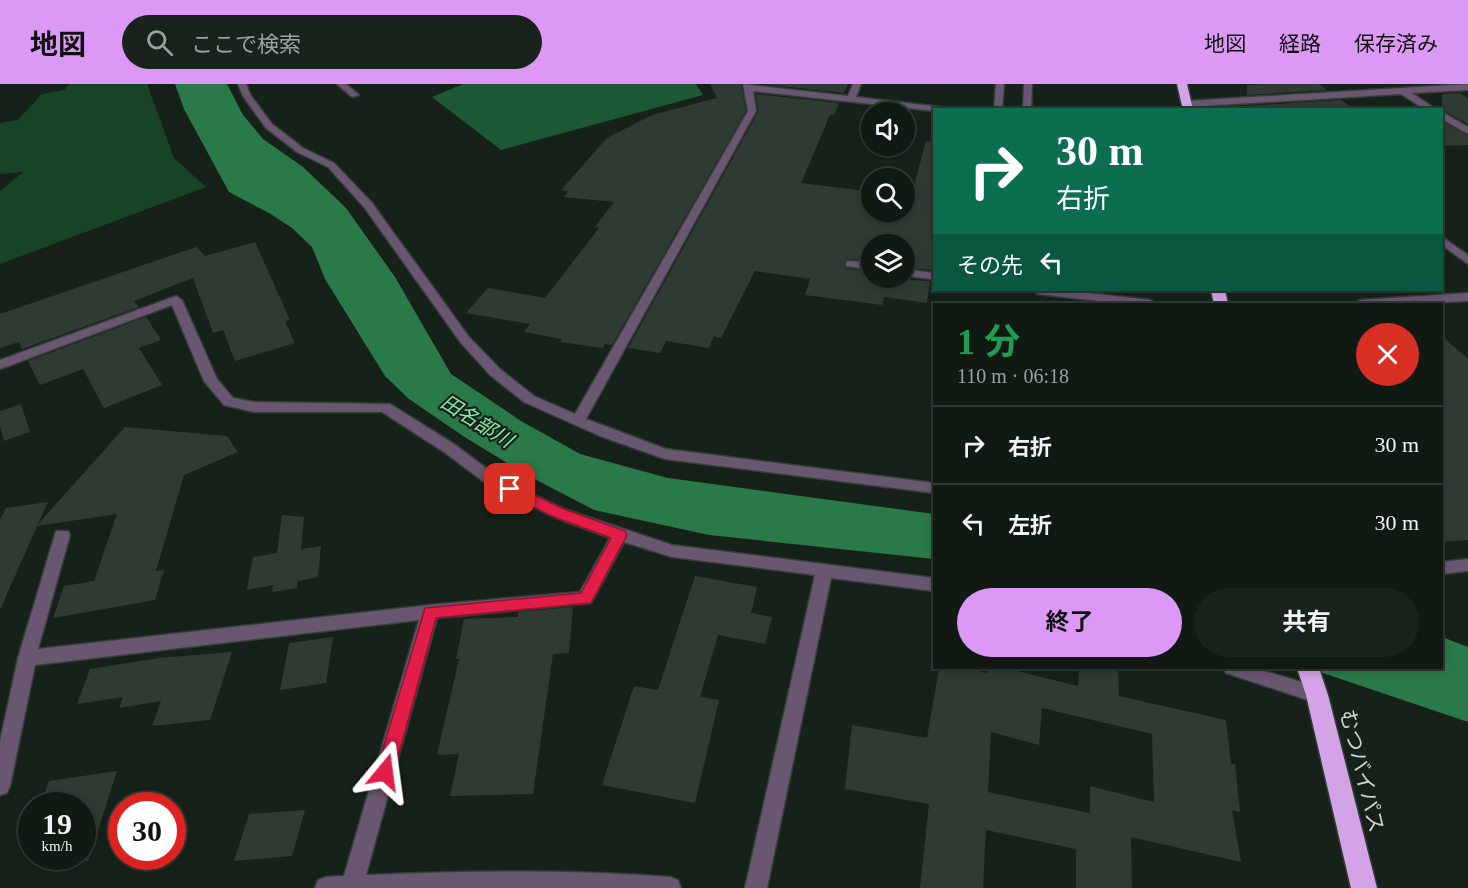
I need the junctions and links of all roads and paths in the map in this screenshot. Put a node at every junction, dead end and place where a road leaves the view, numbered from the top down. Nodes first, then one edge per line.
1 (242, 84) edge
2 (341, 84) edge
3 (857, 84) edge
4 (1000, 84) edge
5 (1028, 84) edge
6 (1182, 84) edge
7 (1391, 84) edge
8 (747, 86) edge
9 (1468, 87) edge
10 (1402, 91) junction
11 (354, 95) dead end
12 (851, 100) junction
13 (1187, 107) edge
14 (998, 108) edge
15 (1027, 108) edge
16 (1430, 108) edge
17 (933, 109) edge
18 (1443, 116) edge
19 (1468, 130) edge
20 (1443, 241) edge
21 (1468, 261) edge
22 (850, 264) dead end
23 (861, 266) edge
24 (915, 273) edge
25 (933, 276) edge
26 (1046, 291) edge
27 (1468, 297) edge
28 (1142, 303) edge
29 (1375, 303) edge
30 (0, 365) edge
31 (578, 420) junction
32 (933, 488) edge
33 (62, 535) dead end
34 (620, 535) junction
35 (1468, 565) edge
36 (1443, 568) edge
37 (825, 569) junction
38 (933, 584) edge
39 (430, 612) junction
40 (27, 658) junction
41 (1239, 669) edge
42 (1311, 679) edge
43 (0, 786) edge
44 (352, 887) edge
45 (326, 888) edge
46 (670, 888) edge
47 (756, 888) edge
48 (1365, 888) edge

1 - 31 street
2 - 11 street
3 - 12 street
4 - 14 street
5 - 15 street
6 - 13 highway
7 - 10 street
8 - 12 street
8 - 31 street
9 - 10 street
10 - 13 street
10 - 16 street
12 - 17 street
18 - 19 street
20 - 21 street
22 - 23 street
24 - 25 street
26 - 28 street
27 - 29 street
30 - 34 street
31 - 32 street
33 - 40 street
34 - 37 street
34 - 39 street
35 - 36 street
37 - 38 street
37 - 47 street
39 - 40 street
39 - 44 street
40 - 43 street
41 - 42 street
42 - 48 highway, むつバイパス
44 - 45 street
44 - 46 street

